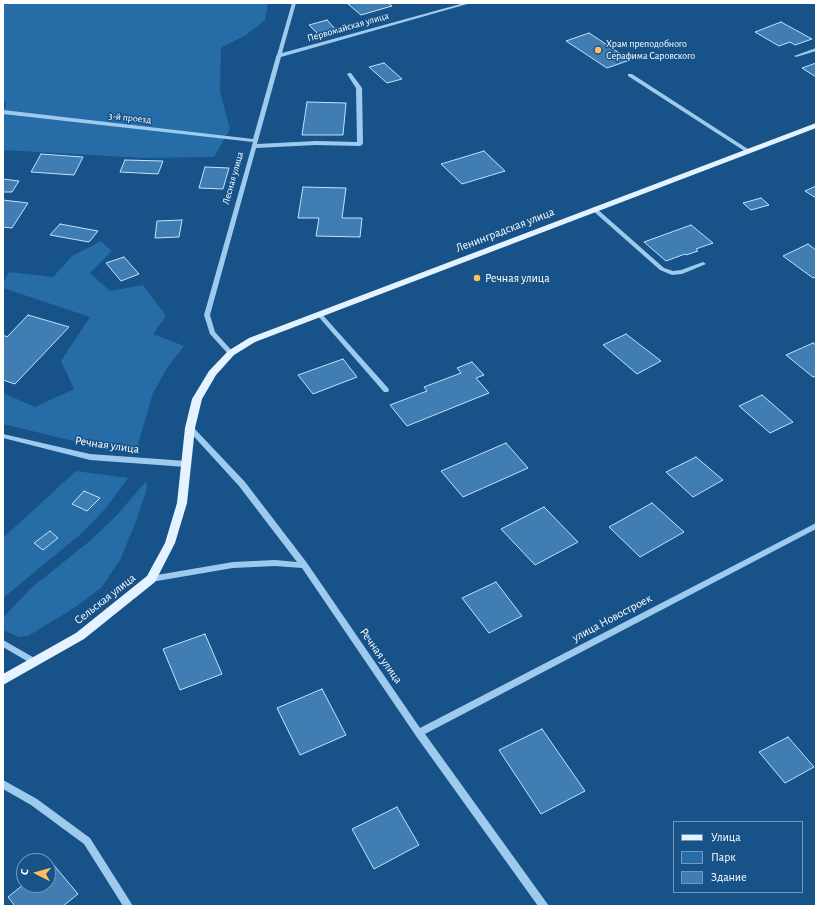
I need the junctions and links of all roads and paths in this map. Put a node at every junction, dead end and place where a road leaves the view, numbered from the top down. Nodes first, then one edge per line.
1 (294, 3) edge
2 (470, 3) edge
3 (816, 49) edge
4 (278, 56) junction
5 (796, 56) dead end
6 (349, 74) dead end
7 (630, 75) dead end
8 (3, 112) edge
9 (816, 125) edge
10 (255, 143) junction
11 (748, 151) junction
12 (594, 209) junction
13 (703, 264) dead end
14 (319, 314) junction
15 (231, 353) junction
16 (386, 390) dead end
17 (190, 428) junction
18 (3, 436) edge
19 (186, 464) junction
20 (816, 526) edge
21 (304, 565) junction
22 (151, 579) junction
23 (3, 643) edge
24 (35, 662) junction
25 (3, 680) edge
26 (419, 733) junction
27 (3, 784) edge
28 (128, 906) edge
29 (544, 906) edge

1 - 4 street, Лесная улица
2 - 4 street, Первомайская улица
3 - 5 street
4 - 10 street, Лесная улица
6 - 10 street, 3-й проезд
7 - 11 street
8 - 10 street, 3-й проезд
9 - 11 main road, Ленинградская улица
10 - 15 street, Лесная улица
11 - 12 main road, Ленинградская улица
12 - 13 street
12 - 14 main road, Ленинградская улица
14 - 15 main road, Ленинградская улица
14 - 16 street
15 - 17 main road, Ленинградская улица
17 - 19 main road
17 - 21 street, Речная улица
18 - 19 street, Речная улица
19 - 22 main road
20 - 26 street, улица Новостроек
21 - 22 street, Сельская улица
21 - 26 street, Речная улица
22 - 24 main road, Сельская улица
23 - 24 street
24 - 25 main road, Сельская улица
26 - 29 street, Речная улица
27 - 28 street

